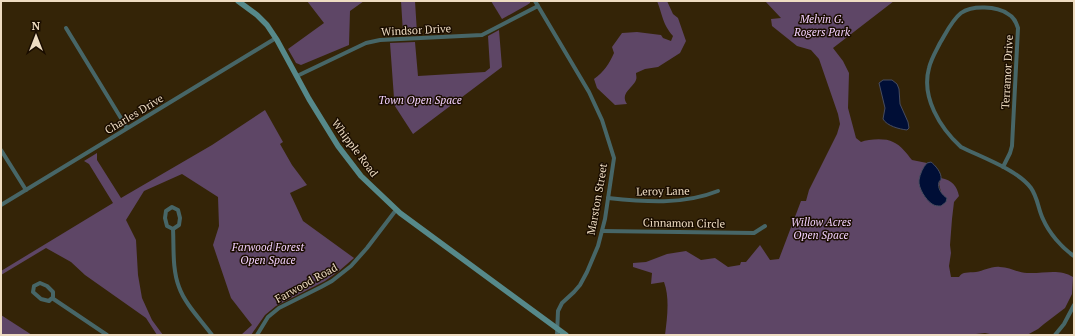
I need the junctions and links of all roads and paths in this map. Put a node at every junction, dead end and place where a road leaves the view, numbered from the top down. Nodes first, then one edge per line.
1 (238, 1) edge
2 (535, 1) edge
3 (538, 6) junction
4 (66, 28) dead end
5 (276, 38) junction
6 (297, 76) junction
7 (127, 128) junction
8 (1, 150) edge
9 (1003, 167) junction
10 (26, 190) junction
11 (718, 191) dead end
12 (608, 198) junction
13 (1, 205) edge
14 (396, 210) junction
15 (765, 226) dead end
16 (173, 229) junction
17 (602, 231) junction
18 (1074, 256) edge
19 (52, 298) junction
20 (1074, 305) edge
21 (558, 328) junction
22 (107, 335) edge
23 (212, 335) edge
24 (256, 335) edge
25 (557, 335) edge
26 (566, 335) edge
27 (1055, 335) edge

1 - 5 main road, Whipple Road
2 - 3 street, Marston Street
3 - 6 street, Windsor Drive
3 - 12 street, Marston Street
4 - 7 street
5 - 6 main road, Whipple Road
5 - 7 street, Charles Drive
6 - 14 main road, Whipple Road
7 - 10 street, Charles Drive
8 - 10 street
9 - 9 street, Terramor Drive
9 - 18 street, Terramor Drive
10 - 13 street, Charles Drive
11 - 12 street, Leroy Lane
12 - 17 street, Marston Street
14 - 21 main road, Whipple Road
14 - 24 street, Farwood Road
15 - 17 street, Cinnamon Circle
16 - 16 street
16 - 23 street
17 - 21 street, Marston Street
19 - 19 street
19 - 22 street
20 - 27 street
21 - 25 street, Marston Street
21 - 26 main road, Whipple Road

